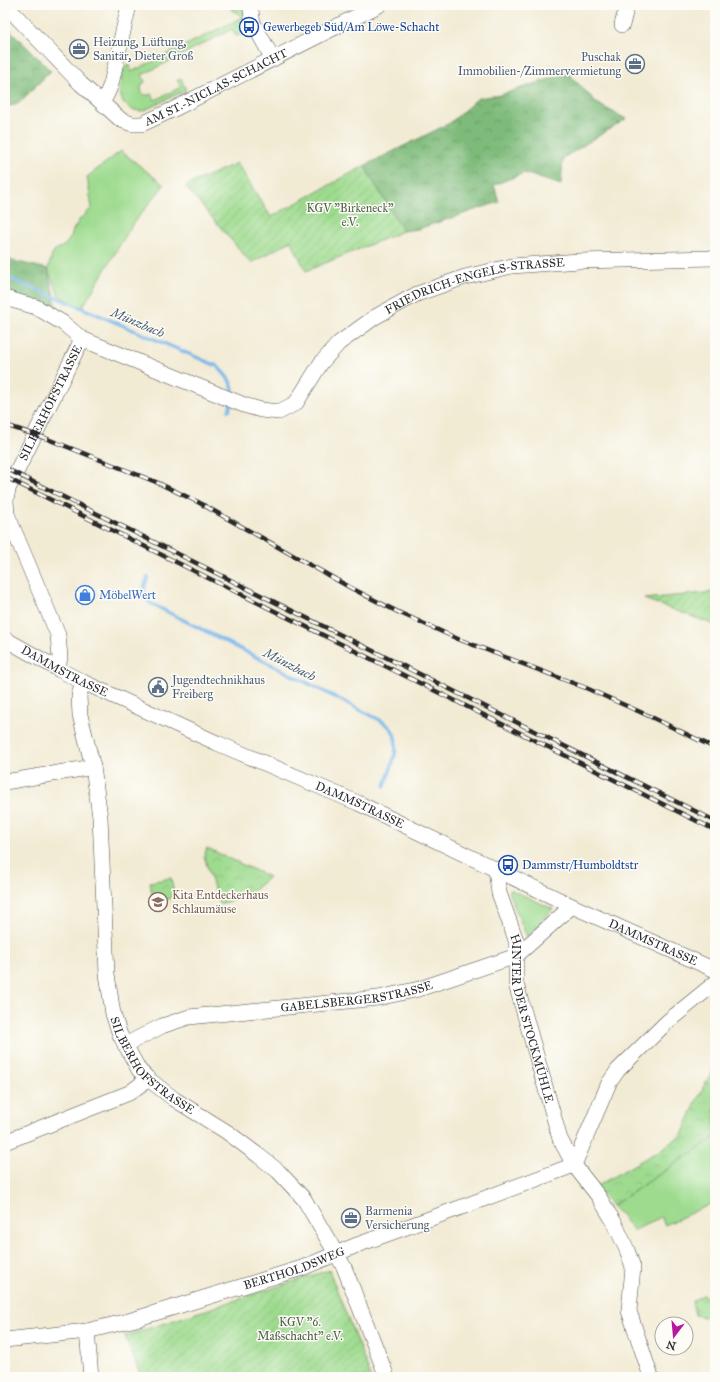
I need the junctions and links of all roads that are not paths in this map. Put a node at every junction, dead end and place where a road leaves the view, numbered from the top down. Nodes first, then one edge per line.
1 (129, 5) edge
2 (250, 5) edge
3 (379, 5) edge
4 (627, 5) edge
5 (14, 14) dead end
6 (622, 24) dead end
7 (273, 59) junction
8 (102, 102) junction
9 (715, 258) edge
10 (5, 298) edge
11 (82, 339) junction
12 (279, 412) joint
13 (5, 639) edge
14 (58, 669) junction
15 (83, 682) junction
16 (93, 767) junction
17 (5, 782) edge
18 (496, 870) junction
19 (572, 906) junction
20 (516, 956) junction
21 (715, 970) edge
22 (715, 983) edge
23 (125, 1045) junction
24 (147, 1078) junction
25 (5, 1142) edge
26 (574, 1165) junction
27 (336, 1253) junction
28 (87, 1331) junction
29 (5, 1340) edge
30 (91, 1377) edge
31 (387, 1377) edge
32 (651, 1377) edge

1 - 8 street
2 - 7 street
3 - 7 street, AM ST.-NICLAS-SCHACHT
4 - 6 street
5 - 8 street, AM ST.-NICLAS-SCHACHT
7 - 8 street, AM ST.-NICLAS-SCHACHT
9 - 12 street, FRIEDRICH-ENGELS-STRASSE
10 - 11 street, SILBERHOFSTRASSE
11 - 12 street, SILBERHOFSTRASSE
11 - 14 street, SILBERHOFSTRASSE
13 - 14 street, DAMMSTRASSE
14 - 15 street, DAMMSTRASSE
15 - 16 street, SILBERHOFSTRASSE
15 - 18 street, DAMMSTRASSE
16 - 17 street
16 - 23 street, SILBERHOFSTRASSE
18 - 19 street, DAMMSTRASSE
18 - 20 street, HINTER DER STOCKMÜHLE
19 - 20 street, GABELSBERGERSTRASSE
19 - 21 street, DAMMSTRASSE
20 - 23 street, GABELSBERGERSTRASSE
20 - 26 street, HINTER DER STOCKMÜHLE
22 - 26 street
23 - 24 street, SILBERHOFSTRASSE
24 - 25 street
24 - 27 street, SILBERHOFSTRASSE
26 - 27 street, BERTHOLDSWEG
26 - 32 street, HINTER DER STOCKMÜHLE
27 - 28 street, BERTHOLDSWEG
27 - 31 street, SILBERHOFSTRASSE
28 - 29 street, BERTHOLDSWEG
28 - 30 street

